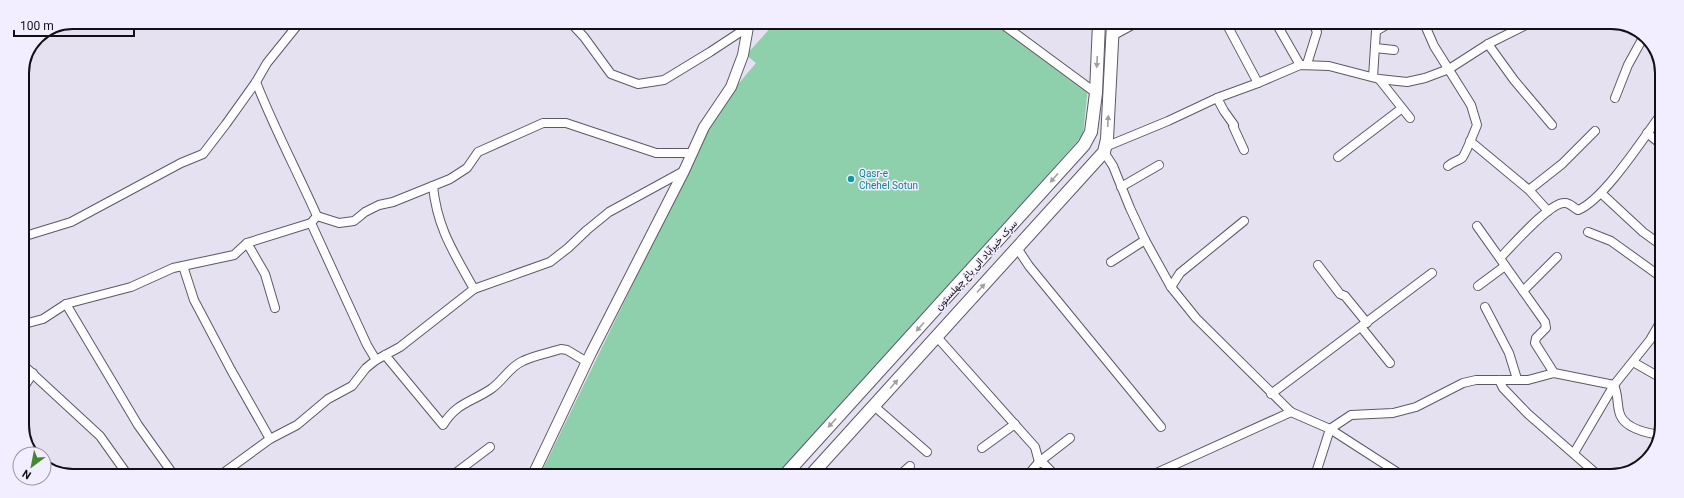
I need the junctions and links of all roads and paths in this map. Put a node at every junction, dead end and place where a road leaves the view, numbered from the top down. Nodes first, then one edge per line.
1 (294, 29) edge
2 (577, 29) edge
3 (743, 29) edge
4 (748, 29) edge
5 (1009, 29) edge
6 (1099, 29) edge
7 (1113, 29) edge
8 (1125, 29) edge
9 (1229, 29) edge
10 (1280, 29) edge
11 (1316, 29) edge
12 (1380, 29) edge
13 (1426, 29) edge
14 (1518, 29) edge
15 (1112, 36) junction
16 (1641, 41) edge
17 (1488, 44) junction
18 (1375, 48) junction
19 (1394, 50) dead end
20 (1303, 65) junction
21 (1449, 69) junction
22 (1376, 78) junction
23 (256, 82) junction
24 (1258, 83) junction
25 (1096, 93) junction
26 (1217, 98) junction
27 (1615, 98) dead end
28 (1401, 109) junction
29 (1410, 118) dead end
30 (1655, 123) edge
31 (1552, 125) dead end
32 (1595, 131) dead end
33 (1647, 134) junction
34 (1655, 140) edge
35 (1470, 141) junction
36 (1104, 150) junction
37 (1244, 150) dead end
38 (692, 153) junction
39 (1338, 157) dead end
40 (1159, 165) dead end
41 (1448, 166) dead end
42 (684, 171) junction
43 (433, 186) junction
44 (1121, 187) junction
45 (1529, 190) junction
46 (1601, 193) junction
47 (1548, 211) junction
48 (317, 216) junction
49 (1244, 221) dead end
50 (311, 223) junction
51 (1477, 226) dead end
52 (1588, 232) dead end
53 (29, 235) edge
54 (1145, 240) junction
55 (1655, 241) edge
56 (247, 244) junction
57 (1017, 248) junction
58 (1557, 256) dead end
59 (1500, 258) junction
60 (1111, 262) dead end
61 (1318, 265) dead end
62 (183, 266) junction
63 (1505, 266) junction
64 (1432, 273) dead end
65 (1655, 273) edge
66 (1478, 286) dead end
67 (1171, 287) junction
68 (474, 289) junction
69 (1523, 291) junction
70 (66, 304) junction
71 (1485, 307) dead end
72 (275, 308) dead end
73 (29, 323) edge
74 (1364, 325) junction
75 (1655, 331) edge
76 (937, 337) junction
77 (385, 355) junction
78 (376, 360) junction
79 (587, 362) junction
80 (1633, 362) junction
81 (1390, 363) dead end
82 (29, 370) edge
83 (33, 373) junction
84 (1554, 373) junction
85 (1655, 375) edge
86 (29, 379) edge
87 (1499, 380) junction
88 (1517, 380) junction
89 (1614, 385) junction
90 (1271, 394) junction
91 (874, 406) junction
92 (1291, 412) junction
93 (1015, 424) junction
94 (1161, 427) dead end
95 (1330, 429) junction
96 (1655, 433) edge
97 (1070, 438) dead end
98 (270, 439) junction
99 (490, 447) dead end
100 (982, 448) dead end
101 (927, 452) dead end
102 (1574, 453) junction
103 (1039, 462) junction
104 (910, 466) dead end
105 (123, 469) edge
106 (169, 469) edge
107 (229, 469) edge
108 (460, 469) edge
109 (536, 469) edge
110 (790, 469) edge
111 (816, 469) edge
112 (907, 469) edge
113 (1033, 469) edge
114 (1049, 469) edge
115 (1167, 469) edge
116 (1317, 469) edge
117 (1392, 469) edge
118 (1591, 469) edge

1 - 23 street
2 - 3 street
4 - 38 street
5 - 25 street
6 -> 25 main road, سرک خیرآباد الی باغ چهلستون
7 - 15 main road
8 - 15 street
9 - 24 street
10 - 20 street
11 - 20 street
12 - 18 street
13 - 21 street
14 - 17 street
36 -> 15 main road
16 - 27 street
17 - 21 street
17 - 31 street
18 - 19 street
18 - 22 street
20 - 22 street
20 - 24 street
21 - 22 street
21 - 35 street
22 - 28 street
23 - 48 street
23 - 53 street
24 - 26 street
25 -> 110 main road, سرک خیرآباد الی باغ چهلستون
26 - 36 street
26 - 37 street
28 - 29 street
28 - 39 street
30 - 33 street
32 - 45 street
33 - 34 street
33 - 46 street
35 - 41 street
35 - 45 street
36 - 44 street
36 - 57 main road
38 - 42 street
38 - 43 street
40 - 44 street
42 - 68 street
42 - 79 street
43 - 48 street
43 - 68 street
44 - 54 street
45 - 47 street
46 - 47 street
46 - 55 street
47 - 59 street
48 - 50 street
49 - 67 street
50 - 56 street
50 - 78 street
51 - 59 street
52 - 65 street
54 - 60 street
54 - 67 street
56 - 62 street
56 - 72 street
76 -> 57 main road
57 - 94 street
58 - 69 street
59 - 63 street
61 - 74 street
62 - 70 street
62 - 98 street
63 - 66 street
63 - 69 street
64 - 74 street
67 - 90 street
68 - 77 street
69 - 84 street
70 - 73 street
70 - 106 street
71 - 88 street
74 - 81 street
74 - 90 street
75 - 80 street
91 -> 76 main road
76 - 93 street
77 - 78 street
77 - 79 street
78 - 98 street
79 - 109 street
80 - 85 street
80 - 89 street
82 - 83 street
83 - 86 street
83 - 105 street
84 - 88 street
84 - 89 street
87 - 88 street
87 - 95 street
87 - 102 street
89 - 96 street
89 - 102 street
90 - 92 street
91 - 101 street
91 - 111 main road
92 - 95 street
92 - 115 street
93 - 100 street
93 - 103 street
95 - 116 street
95 - 117 street
97 - 103 street
98 - 107 street
99 - 108 street
102 - 118 street
103 - 113 street
103 - 114 street
104 - 112 street

